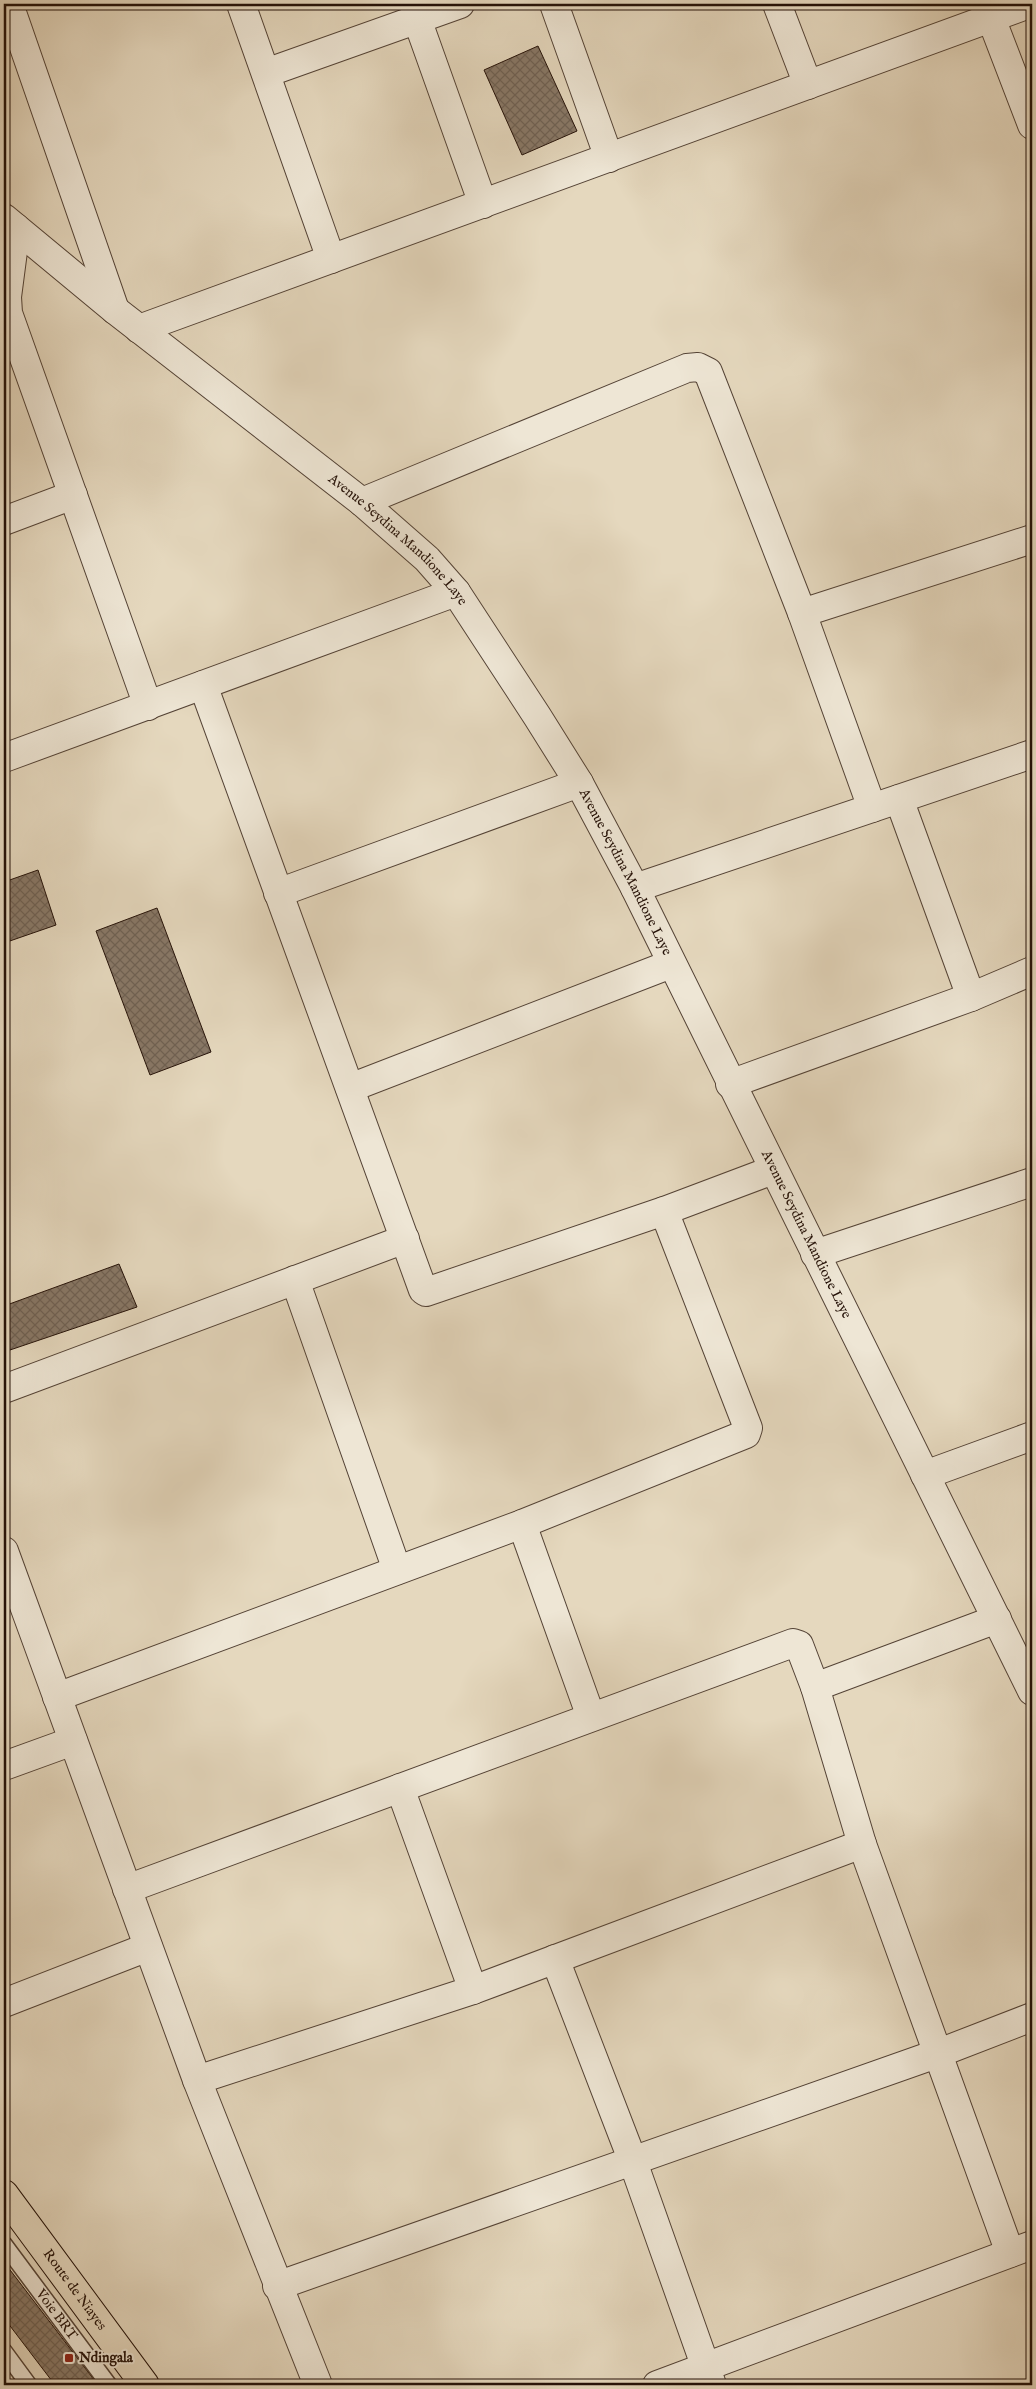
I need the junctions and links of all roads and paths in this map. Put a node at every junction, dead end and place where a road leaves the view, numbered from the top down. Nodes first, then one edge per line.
1 (9, 4) edge
2 (241, 4) edge
3 (460, 4) edge
4 (554, 4) edge
5 (777, 4) edge
6 (1029, 4) edge
7 (997, 12) edge
8 (417, 19) junction
9 (266, 73) junction
10 (808, 86) junction
11 (1032, 125) edge
12 (609, 158) junction
13 (483, 204) junction
14 (10, 223) edge
15 (331, 259) junction
16 (115, 310) junction
17 (140, 329) junction
18 (73, 495) junction
19 (362, 502) junction
20 (4, 521) edge
21 (1032, 538) edge
22 (456, 592) junction
23 (802, 613) junction
24 (203, 685) junction
25 (148, 706) junction
26 (1032, 754) edge
27 (4, 758) edge
28 (579, 783) junction
29 (899, 799) junction
30 (872, 808) junction
31 (635, 888) junction
32 (278, 893) junction
33 (671, 964) junction
34 (1032, 972) edge
35 (971, 997) junction
36 (730, 1084) junction
37 (350, 1088) junction
38 (773, 1170) junction
39 (1032, 1182) edge
40 (664, 1211) junction
41 (404, 1239) junction
42 (815, 1254) junction
43 (296, 1280) junction
44 (4, 1389) edge
45 (1032, 1436) edge
46 (925, 1475) junction
47 (522, 1524) junction
48 (4, 1551) edge
49 (397, 1570) junction
50 (996, 1619) junction
51 (815, 1687) junction
52 (1032, 1691) edge
53 (57, 1697) junction
54 (591, 1717) junction
55 (73, 1740) junction
56 (4, 1766) edge
57 (400, 1788) junction
58 (862, 1844) junction
59 (126, 1889) junction
60 (148, 1947) junction
61 (555, 1959) junction
62 (473, 1990) junction
63 (4, 2003) edge
64 (1032, 2017) edge
65 (939, 2053) junction
66 (197, 2080) junction
67 (632, 2160) junction
68 (4, 2194) edge
69 (4, 2244) edge
70 (1021, 2249) edge
71 (277, 2286) junction
72 (4, 2352) edge
73 (708, 2376) edge
74 (29, 2385) edge
75 (109, 2385) edge
76 (145, 2385) edge
77 (318, 2385) edge
78 (657, 2385) edge

1 - 16 street
2 - 9 street
3 - 8 street
4 - 12 street
5 - 10 street
6 - 7 street
7 - 10 street
7 - 11 street
8 - 9 street
8 - 13 street
9 - 15 street
10 - 12 street
12 - 13 street
13 - 15 street
14 - 16 street, Avenue Seydina Mandione Laye
14 - 18 street
15 - 17 street
16 - 17 street, Avenue Seydina Mandione Laye
17 - 19 street, Avenue Seydina Mandione Laye
18 - 20 street
18 - 25 street
19 - 22 street, Avenue Seydina Mandione Laye
19 - 23 street
21 - 23 street
22 - 24 street
22 - 28 street, Avenue Seydina Mandione Laye
23 - 30 street
24 - 25 street
24 - 32 street
25 - 27 street
26 - 29 street
28 - 31 street, Avenue Seydina Mandione Laye
28 - 32 street
29 - 30 street
29 - 35 street
30 - 31 street
31 - 33 street, Avenue Seydina Mandione Laye
32 - 37 street
33 - 36 street, Avenue Seydina Mandione Laye
33 - 37 street
34 - 35 street
35 - 36 street
36 - 38 street, Avenue Seydina Mandione Laye
37 - 41 street
38 - 40 street
38 - 42 street, Avenue Seydina Mandione Laye
39 - 42 street
40 - 41 street
40 - 47 street
41 - 43 street
42 - 46 street, Avenue Seydina Mandione Laye
43 - 44 street
43 - 49 street
45 - 46 street
46 - 50 street, Avenue Seydina Mandione Laye
47 - 49 street
47 - 54 street
48 - 53 street
49 - 53 street
50 - 51 street
50 - 52 street, Avenue Seydina Mandione Laye
51 - 54 street
51 - 58 street
53 - 55 street
54 - 57 street
55 - 56 street
55 - 59 street
57 - 59 street
57 - 62 street
58 - 61 street
58 - 65 street
59 - 60 street
60 - 63 street
60 - 66 street
61 - 62 street
61 - 67 street
62 - 66 street
64 - 65 street
65 - 67 street
65 - 70 street
66 - 71 street
67 - 71 street
67 - 73 street
68 - 76 main road, Route de Niayes
69 - 75 lane, Voie BRT
70 - 73 street
71 - 77 street
72 - 74 lane
73 - 78 street

